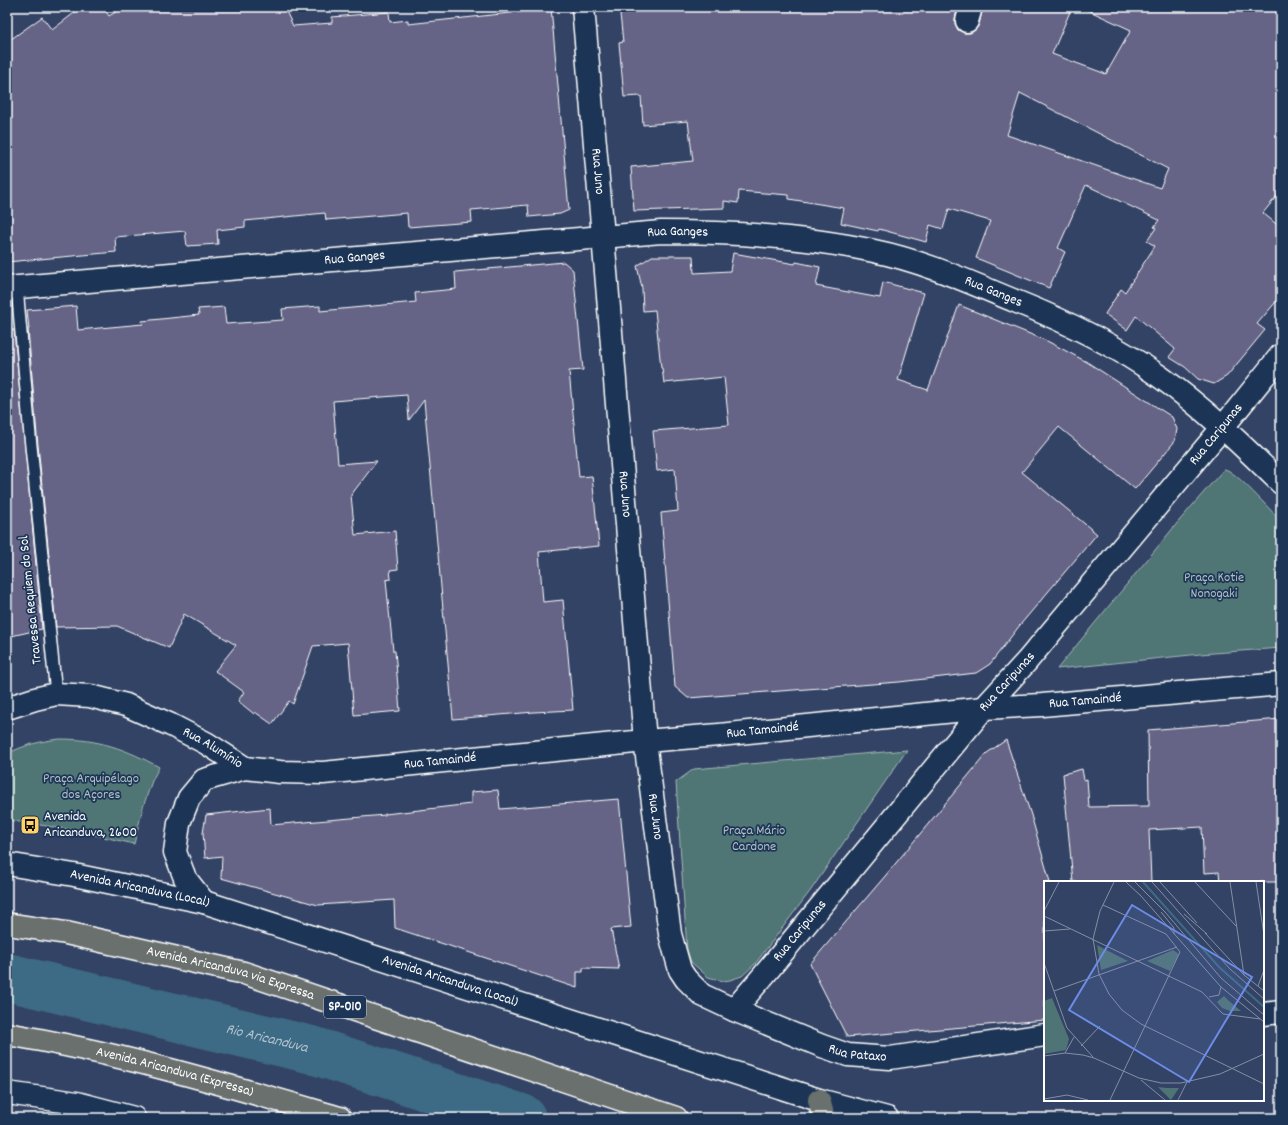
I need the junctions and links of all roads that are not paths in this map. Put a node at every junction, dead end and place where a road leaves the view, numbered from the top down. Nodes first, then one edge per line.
1 (583, 7) edge
2 (603, 236) junction
3 (12, 287) edge
4 (1281, 355) edge
5 (1223, 427) junction
6 (1281, 483) edge
7 (1281, 684) edge
8 (56, 694) junction
9 (7, 708) edge
10 (984, 708) junction
11 (645, 741) junction
12 (244, 768) junction
13 (7, 864) edge
14 (204, 902) junction
15 (7, 924) edge
16 (686, 979) joint
17 (734, 1010) junction
18 (1281, 1012) edge
19 (1264, 1014) edge
20 (7, 1034) edge
21 (1044, 1035) edge
22 (7, 1093) edge
23 (822, 1109) edge
24 (83, 1110) edge
25 (134, 1118) edge
26 (340, 1118) edge
27 (676, 1118) edge
28 (887, 1118) edge

1 - 2 street, Rua Juno
2 - 3 street, Rua Ganges
2 - 5 street, Rua Ganges
2 - 11 street, Rua Juno
3 - 8 lane, Travessa Requiem do Sol
4 - 5 street, Rua Caripunas
5 - 6 street, Rua Ganges
5 - 10 street, Rua Caripunas
7 - 10 street, Rua Tamaindé
8 - 9 street, Rua Alumínio
8 - 12 street, Rua Alumínio
10 - 11 street, Rua Tamaindé
10 - 17 street, Rua Caripunas
11 - 12 street, Rua Tamaindé
11 - 16 street, Rua Juno
12 - 14 street, Rua Alumínio
13 - 14 street, Avenida Aricanduva (Local)
14 - 23 street, Avenida Aricanduva (Local)
15 - 27 highway, Avenida Aricanduva via Expressa / SP-010
16 - 17 street, Rua Pataxo
17 - 21 street, Rua Pataxo
18 - 19 street
20 - 26 highway, Avenida Aricanduva (Expressa)
22 - 24 street
23 - 28 street, Avenida Aricanduva (Local)
24 - 25 street

